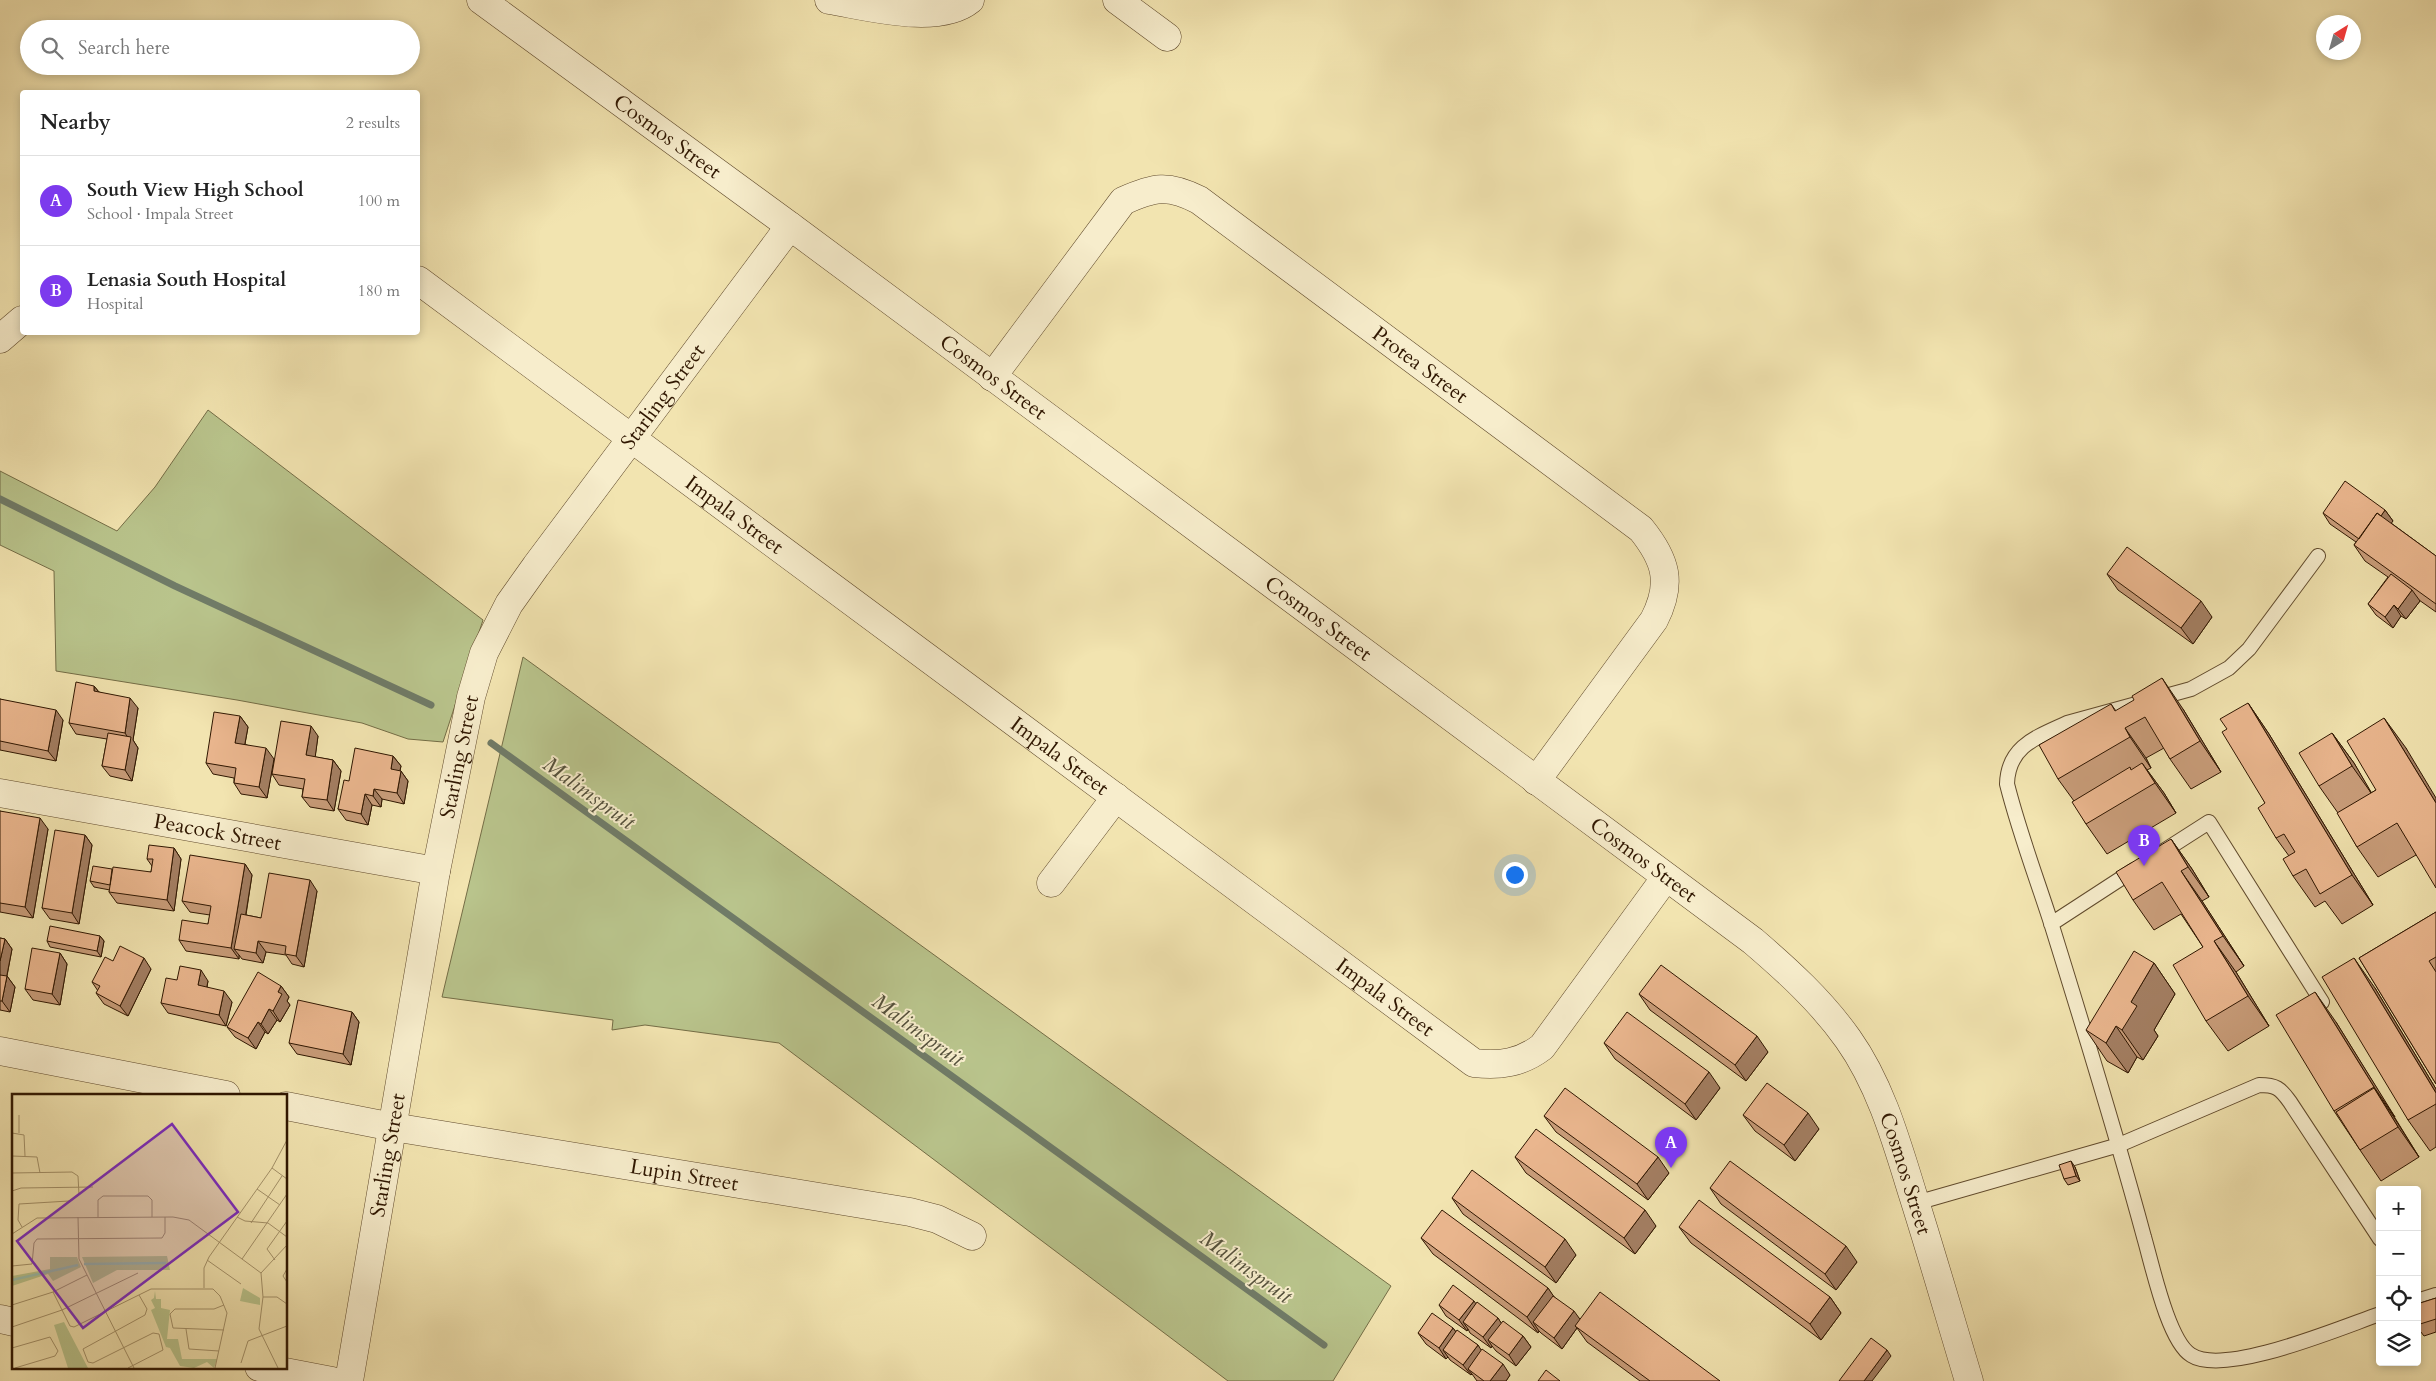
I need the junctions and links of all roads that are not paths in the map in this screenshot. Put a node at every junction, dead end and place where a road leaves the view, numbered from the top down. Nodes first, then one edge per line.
1 (481, 0) edge
2 (829, 0) edge
3 (970, 0) edge
4 (1117, 0) edge
5 (1168, 37) dead end
6 (790, 226) junction
7 (420, 281) edge
8 (20, 322) edge
9 (0, 339) edge
10 (992, 377) junction
11 (632, 438) junction
12 (2318, 556) dead end
13 (1536, 780) junction
14 (0, 793) edge
15 (1116, 797) junction
16 (436, 871) junction
17 (1666, 878) junction
18 (1051, 883) dead end
19 (2051, 924) junction
20 (2322, 1002) edge
21 (0, 1051) edge
22 (221, 1094) edge
23 (288, 1106) edge
24 (393, 1127) junction
25 (2119, 1145) junction
26 (1916, 1203) junction
27 (2376, 1233) edge
28 (972, 1236) dead end
29 (2436, 1295) edge
30 (2421, 1300) edge
31 (2376, 1315) edge
32 (265, 1368) edge
33 (332, 1381) edge
34 (349, 1381) edge
35 (1969, 1381) edge

1 - 6 street, Cosmos Street
2 - 3 street
4 - 5 street
6 - 10 street, Cosmos Street
6 - 11 street, Starling Street
7 - 11 street, Impala Street
8 - 9 street
10 - 13 street, Cosmos Street
10 - 13 street, Protea Street
11 - 15 street, Impala Street
11 - 16 street, Starling Street
12 - 19 lane
13 - 17 street, Cosmos Street
14 - 16 street, Peacock Street
15 - 17 street, Impala Street
15 - 18 street
16 - 24 street, Starling Street
17 - 26 street, Cosmos Street
19 - 20 lane
19 - 25 lane
21 - 22 street
23 - 24 street, Lupin Street
24 - 28 street, Lupin Street
24 - 34 street, Starling Street
25 - 26 lane
25 - 27 lane
25 - 31 lane
26 - 35 street, Cosmos Street
29 - 30 lane
32 - 33 street

